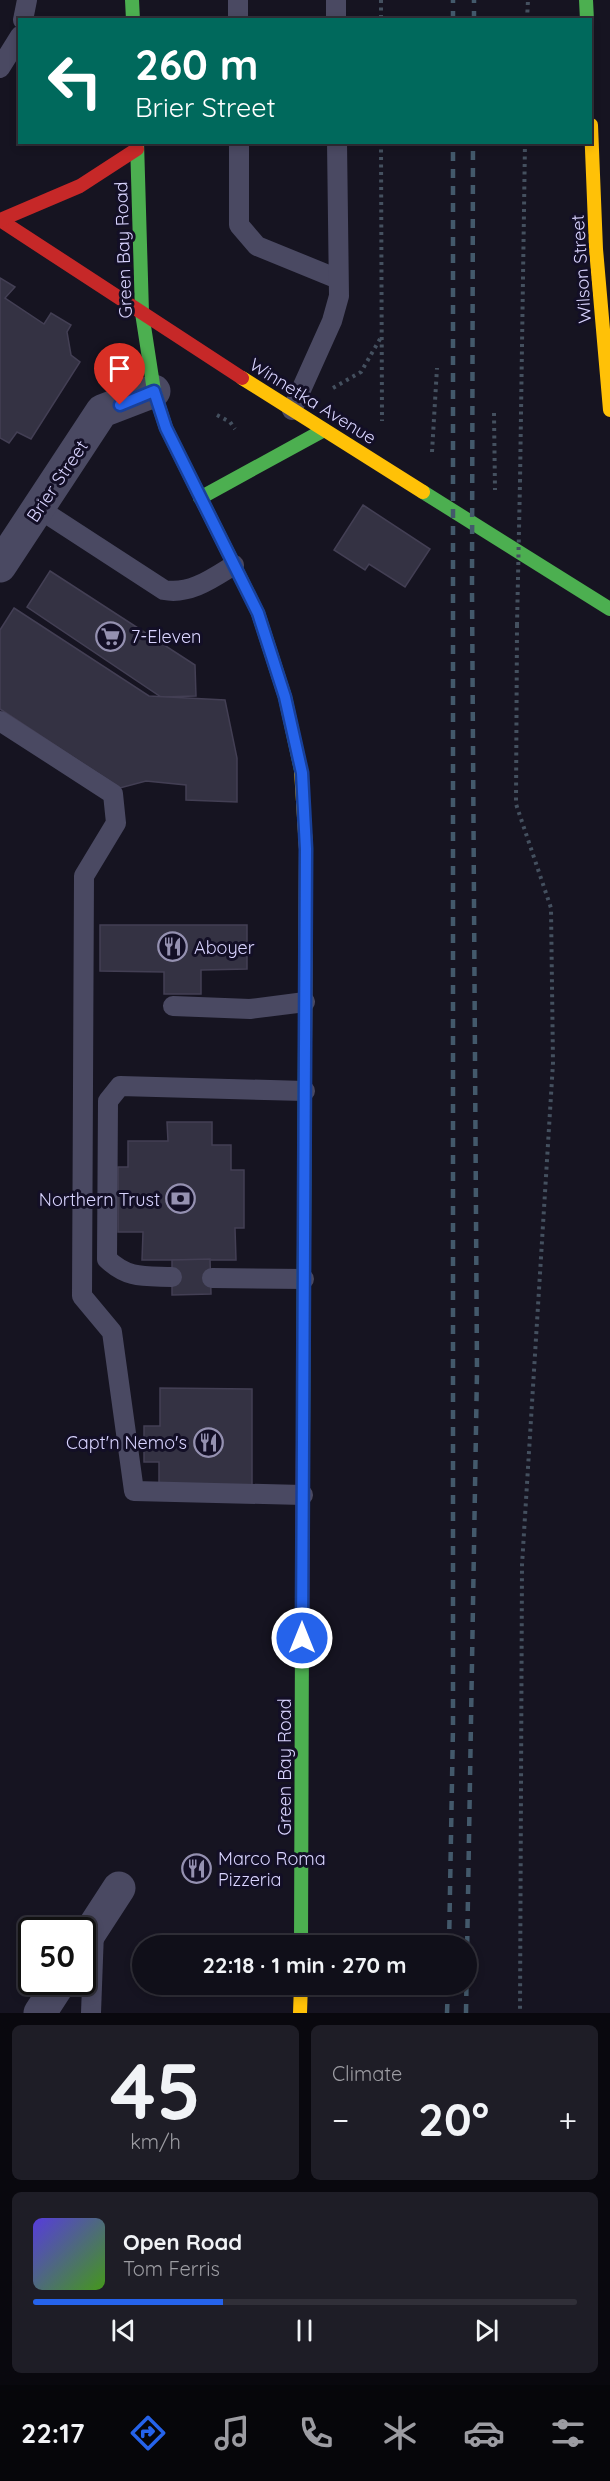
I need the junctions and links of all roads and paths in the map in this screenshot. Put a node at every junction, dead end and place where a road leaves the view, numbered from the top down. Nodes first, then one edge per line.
1 (27, 0) edge
2 (132, 0) edge
3 (238, 0) edge
4 (336, 0) edge
5 (381, 0) edge
6 (528, 0) edge
7 (586, 0) edge
8 (23, 18) edge
9 (133, 18) edge
10 (238, 18) edge
11 (336, 18) edge
12 (381, 18) edge
13 (527, 18) edge
14 (587, 18) edge
15 (18, 39) edge
16 (0, 68) edge
17 (239, 144) edge
18 (337, 144) edge
19 (381, 144) edge
20 (525, 144) edge
21 (592, 144) edge
22 (137, 146) edge
23 (0, 220) edge
24 (338, 279) junction
25 (142, 313) junction
26 (381, 337) junction
27 (437, 368) dead end
28 (332, 388) dead end
29 (154, 391) junction
30 (292, 410) junction
31 (610, 410) edge
32 (228, 412) dead end
33 (494, 413) dead end
34 (217, 415) dead end
35 (382, 421) dead end
36 (230, 423) junction
37 (235, 429) dead end
38 (324, 430) junction
39 (432, 453) dead end
40 (495, 490) dead end
41 (200, 498) junction
42 (38, 508) junction
43 (234, 565) junction
44 (0, 566) edge
45 (610, 609) edge
46 (0, 721) edge
47 (305, 1002) junction
48 (173, 1006) dead end
49 (305, 1091) junction
50 (172, 1277) dead end
51 (212, 1278) dead end
52 (304, 1279) junction
53 (303, 1495) junction
54 (119, 1888) dead end
55 (96, 1924) edge
56 (301, 1935) edge
57 (52, 1995) edge
58 (90, 1995) edge
59 (301, 1995) edge
60 (40, 2013) edge
61 (91, 2013) edge
62 (300, 2013) edge
63 (520, 2013) edge

1 - 8 lane
2 - 9 main road
3 - 10 lane
4 - 11 lane
5 - 12 path
6 - 13 path
7 - 14 main road
15 - 16 lane
17 - 24 lane
18 - 24 lane
19 - 26 path
20 - 63 path, bridge
21 - 31 main road, Wilson Street
22 - 23 main road
22 - 25 main road, Green Bay Road
23 - 25 main road, Winnetka Avenue
24 - 30 lane
25 - 29 main road, Green Bay Road
25 - 30 main road, Winnetka Avenue
26 - 28 path
26 - 35 path
27 - 39 path
29 - 41 main road, Green Bay Road
29 - 42 street, Brier Street
30 - 38 main road, Winnetka Avenue
32 - 36 path
33 - 40 path
34 - 36 path
36 - 37 path
38 - 41 main road
38 - 45 main road, Winnetka Avenue
41 - 43 main road, Green Bay Road
42 - 43 lane
42 - 44 street, Brier Street
43 - 47 main road, Green Bay Road
46 - 53 lane
47 - 48 lane
47 - 49 main road, Green Bay Road
49 - 50 lane
49 - 52 main road, Green Bay Road
51 - 52 lane
52 - 53 main road, Green Bay Road
53 - 56 main road, Green Bay Road
54 - 55 street
57 - 60 street
58 - 61 lane
59 - 62 main road

